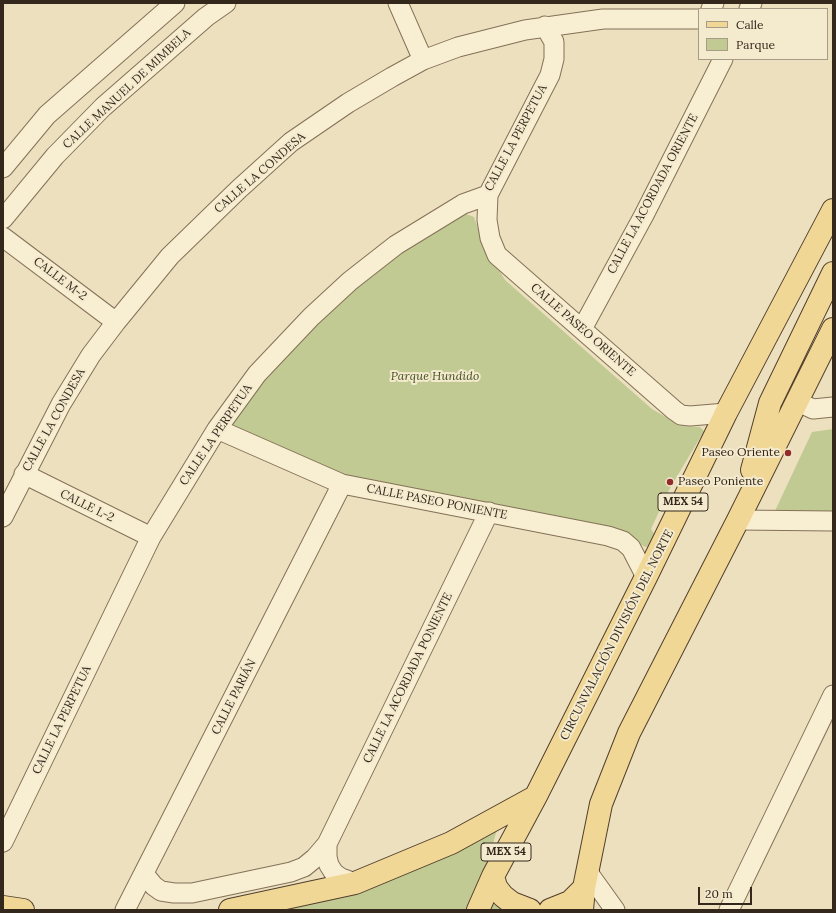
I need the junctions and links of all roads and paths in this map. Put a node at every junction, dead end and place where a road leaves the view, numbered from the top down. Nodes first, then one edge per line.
1 (175, 3) edge
2 (226, 3) edge
3 (398, 3) edge
4 (698, 18) edge
5 (545, 26) junction
6 (423, 60) junction
7 (722, 60) edge
8 (3, 168) edge
9 (488, 195) junction
10 (833, 210) edge
11 (3, 219) edge
12 (3, 236) edge
13 (833, 273) edge
14 (116, 322) junction
15 (582, 329) junction
16 (833, 329) edge
17 (796, 402) junction
18 (833, 407) edge
19 (726, 413) junction
20 (217, 429) junction
21 (24, 474) junction
22 (342, 484) junction
23 (489, 512) junction
24 (3, 516) edge
25 (738, 520) junction
26 (833, 521) edge
27 (151, 537) junction
28 (646, 577) junction
29 (833, 696) edge
30 (536, 796) junction
31 (3, 842) edge
32 (327, 844) junction
33 (144, 874) junction
34 (493, 876) junction
35 (586, 879) junction
36 (355, 883) junction
37 (3, 907) edge
38 (23, 910) edge
39 (125, 910) edge
40 (230, 910) edge
41 (478, 910) edge
42 (530, 910) edge
43 (550, 910) edge
44 (582, 910) edge
45 (615, 910) edge
46 (729, 910) edge

1 - 8 street
2 - 11 street, CALLE MANUEL DE MIMBELA
3 - 6 street
4 - 5 street, CALLE LA CONDESA
5 - 6 street, CALLE LA CONDESA
5 - 9 street, CALLE LA PERPETUA
6 - 14 street, CALLE LA CONDESA
7 - 15 street, CALLE LA ACORDADA ORIENTE
9 - 15 street, CALLE PASEO ORIENTE
9 - 20 street, CALLE LA PERPETUA
10 - 19 main road, CIRCUNVALACIÓN DIVISIÓN DEL NORTE / MEX 54
12 - 14 street, CALLE M-2
13 - 25 main road
14 - 21 street, CALLE LA CONDESA
15 - 19 street, CALLE PASEO ORIENTE
16 - 17 main road
17 - 18 street
17 - 25 main road
19 - 28 main road, CIRCUNVALACIÓN DIVISIÓN DEL NORTE / MEX 54
20 - 22 street, CALLE PASEO PONIENTE
20 - 27 street, CALLE LA PERPETUA
21 - 24 street, CALLE LA CONDESA
21 - 27 street, CALLE L-2
22 - 23 street, CALLE PASEO PONIENTE
22 - 33 street, CALLE PARIÁN
23 - 28 street, CALLE PASEO PONIENTE
23 - 32 street, CALLE LA ACORDADA PONIENTE
25 - 26 street
25 - 35 main road
27 - 31 street, CALLE LA PERPETUA
28 - 30 main road, CIRCUNVALACIÓN DIVISIÓN DEL NORTE / MEX 54
29 - 46 street
30 - 34 main road, CIRCUNVALACIÓN DIVISIÓN DEL NORTE / MEX 54
30 - 36 main road
32 - 33 street
32 - 36 street
33 - 39 street, CALLE PARIÁN
34 - 41 main road, CIRCUNVALACIÓN DIVISIÓN DEL NORTE / MEX 54
34 - 42 main road
35 - 43 main road
35 - 44 main road
35 - 45 street
36 - 40 main road
37 - 38 main road

